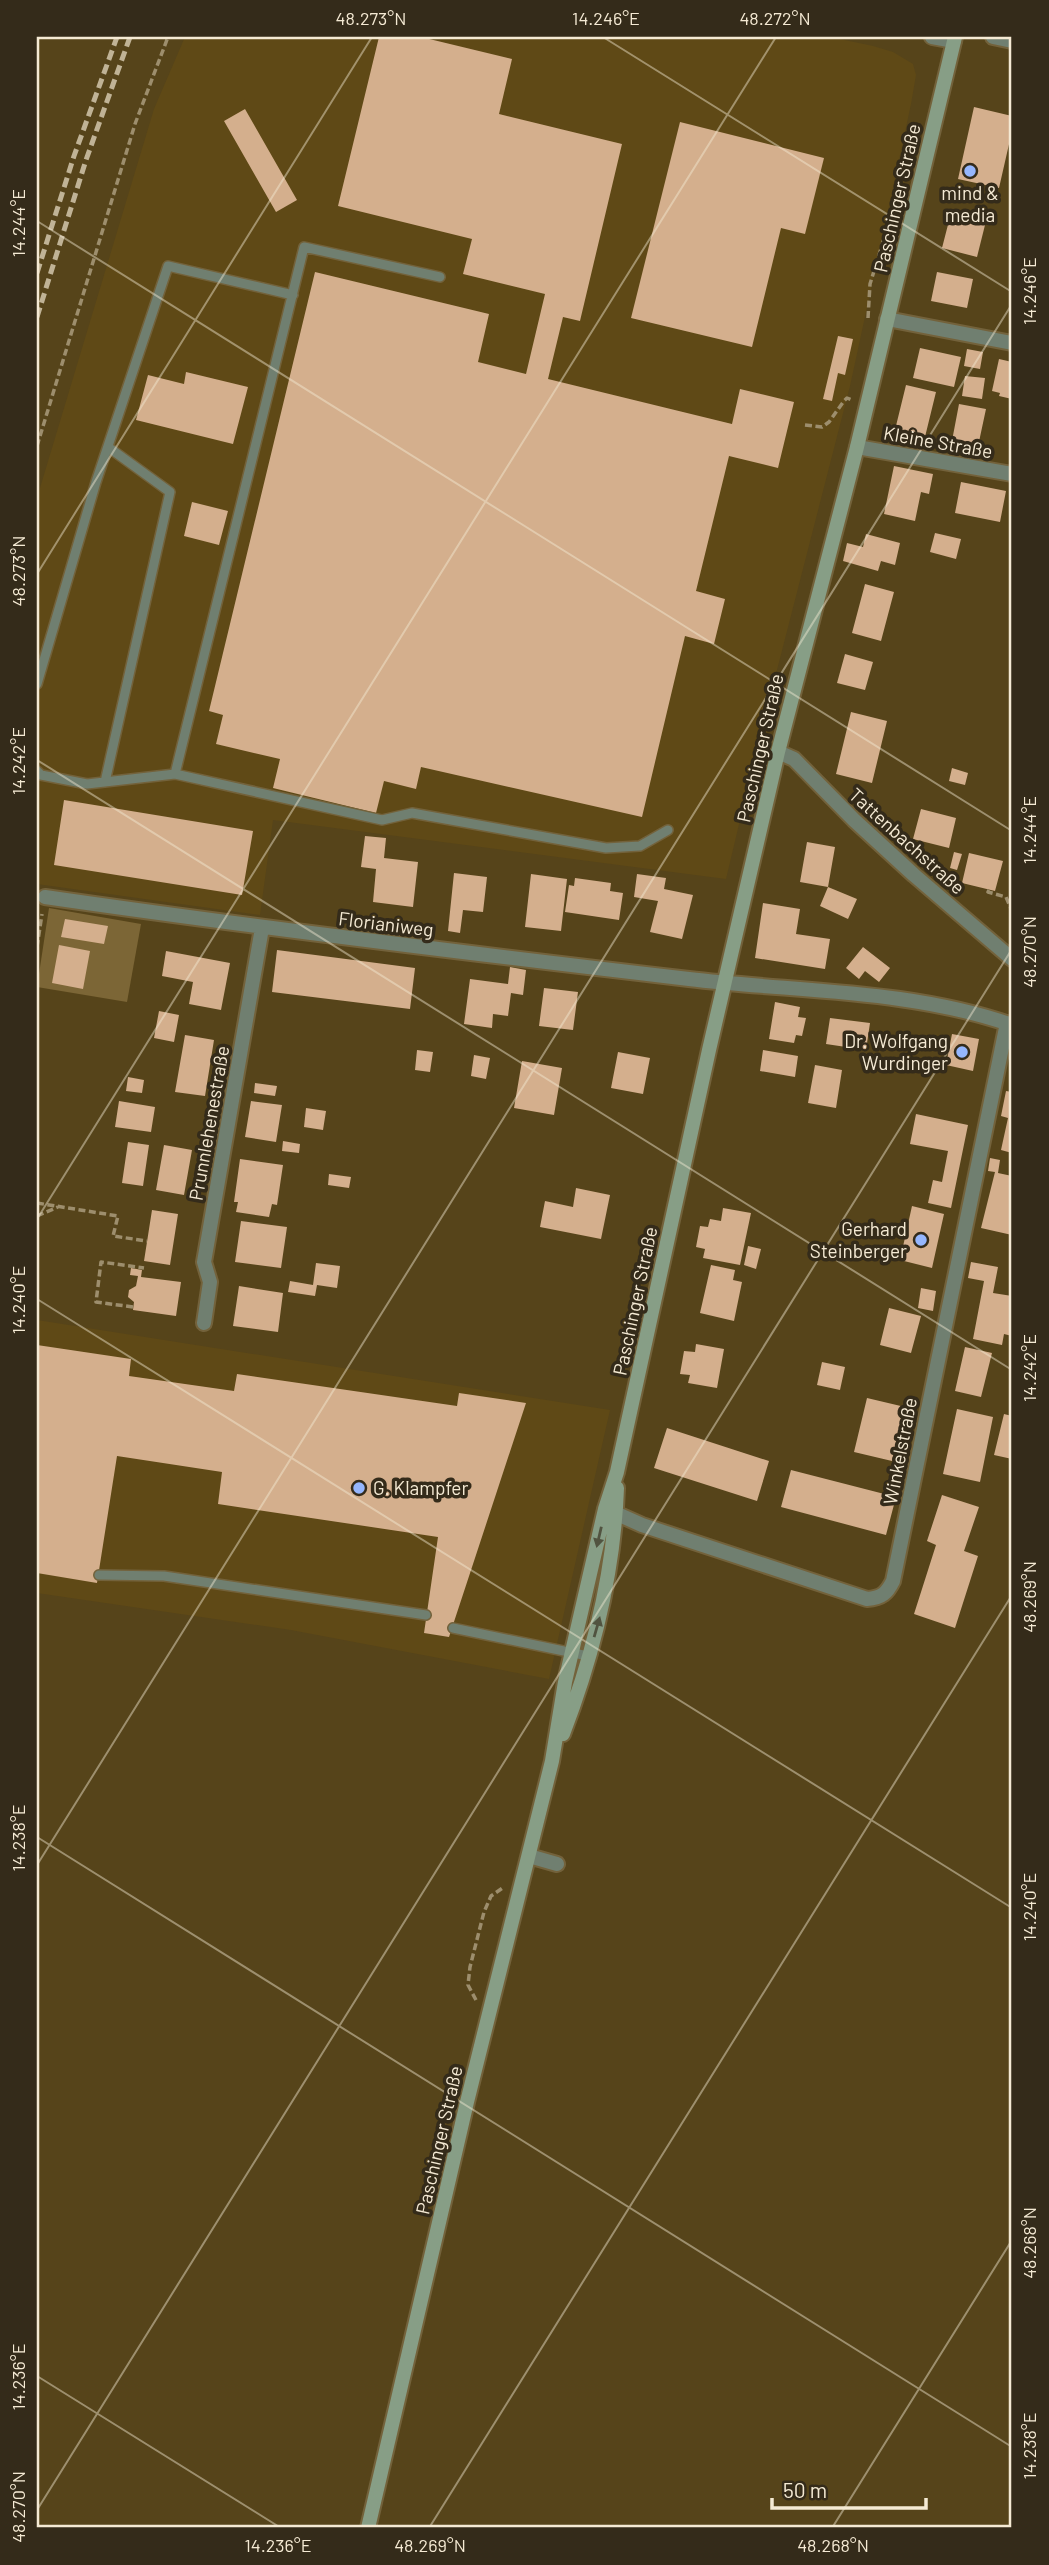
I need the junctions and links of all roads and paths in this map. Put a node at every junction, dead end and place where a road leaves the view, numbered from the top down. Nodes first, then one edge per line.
1 (168, 37) edge
2 (932, 37) edge
3 (993, 37) edge
4 (954, 39) edge
5 (1012, 41) edge
6 (903, 177) dead end
7 (440, 277) dead end
8 (293, 295) junction
9 (887, 319) junction
10 (868, 323) dead end
11 (1012, 343) edge
12 (852, 399) junction
13 (867, 402) junction
14 (848, 412) dead end
15 (805, 425) dead end
16 (37, 446) edge
17 (108, 447) junction
18 (857, 447) junction
19 (1012, 474) edge
20 (37, 684) edge
21 (778, 752) junction
22 (37, 771) edge
23 (175, 774) junction
24 (105, 782) junction
25 (668, 830) dead end
26 (989, 890) dead end
27 (45, 897) joint
28 (1012, 911) edge
29 (262, 928) junction
30 (37, 947) edge
31 (1012, 959) edge
32 (724, 983) junction
33 (1010, 1024) edge
34 (37, 1203) edge
35 (60, 1206) junction
36 (37, 1216) edge
37 (147, 1241) dead end
38 (144, 1268) dead end
39 (133, 1307) dead end
40 (204, 1323) dead end
41 (611, 1512) junction
42 (99, 1574) dead end
43 (426, 1615) dead end
44 (453, 1628) dead end
45 (572, 1654) junction
46 (588, 1657) junction
47 (552, 1761) junction
48 (529, 1856) junction
49 (557, 1864) dead end
50 (523, 1882) junction
51 (490, 2013) junction
52 (368, 2528) edge

1 - 16 path
2 - 4 street
3 - 5 street
4 - 9 street, Paschinger Straße
6 - 10 path
7 - 8 lane
8 - 17 lane
8 - 23 lane
9 - 11 street
9 - 13 street, Paschinger Straße
12 - 13 path
12 - 14 path
12 - 15 path
13 - 18 street, Paschinger Straße
17 - 20 lane
17 - 24 lane
18 - 19 street, Kleine Straße
18 - 21 street, Paschinger Straße
21 - 31 street, Tattenbachstraße
21 - 32 street, Paschinger Straße
22 - 24 lane
23 - 24 lane
23 - 25 lane
26 - 28 path
27 - 29 street, Florianiweg
27 - 30 path
29 - 32 street, Florianiweg
29 - 40 street, Prunnlehenestraße
32 - 33 street, Winkelstraße
32 - 41 street, Paschinger Straße
33 - 41 street, Winkelstraße
34 - 35 path
35 - 36 path
35 - 37 path
38 - 39 path
41 -> 45 street, Paschinger Straße
46 -> 41 street, Paschinger Straße
42 - 43 lane
44 - 45 lane
45 - 46 lane
45 - 47 street, Paschinger Straße
46 - 47 street, Paschinger Straße
47 - 48 street, Paschinger Straße
48 - 49 street
48 - 50 street, Paschinger Straße
50 - 51 street, Paschinger Straße
50 - 51 path
51 - 52 street, Paschinger Straße

